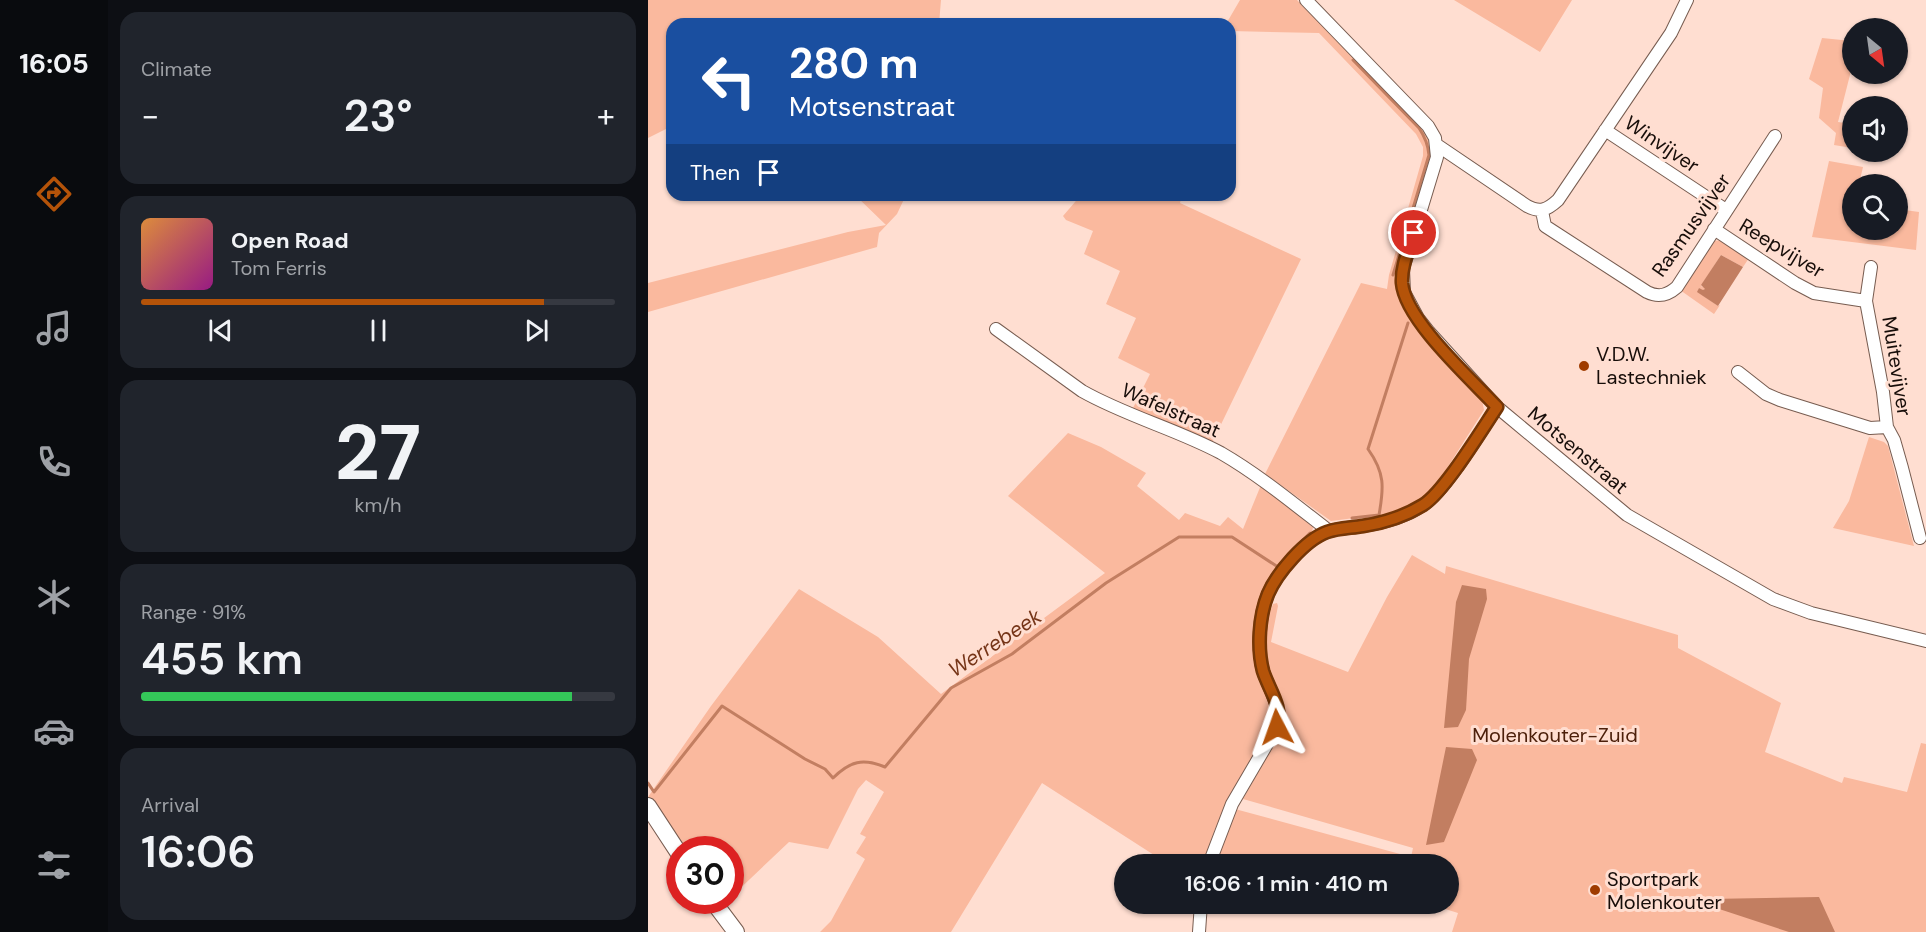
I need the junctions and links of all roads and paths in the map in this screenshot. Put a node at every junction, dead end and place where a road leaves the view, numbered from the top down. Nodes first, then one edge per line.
1 (1306, 0) edge
2 (1687, 0) edge
3 (1605, 130) junction
4 (1775, 136) dead end
5 (1437, 145) junction
6 (1726, 210) junction
7 (1542, 211) junction
8 (1714, 229) junction
9 (1870, 267) dead end
10 (1866, 301) junction
11 (996, 329) dead end
12 (1738, 372) dead end
13 (1497, 407) junction
14 (1887, 427) junction
15 (1329, 531) junction
16 (1920, 538) dead end
17 (1926, 641) edge
18 (648, 806) edge
19 (668, 836) edge
20 (1213, 854) edge
21 (722, 914) edge
22 (1200, 914) edge
23 (736, 932) edge
24 (1198, 932) edge

1 - 5 street
2 - 3 street
3 - 6 street, Winvijver
3 - 7 street
4 - 6 street, Rasmusvijver
5 - 7 street
5 - 13 street, Motsenstraat
6 - 8 street, Rasmusvijver
7 - 8 street, Rasmusvijver
8 - 10 street, Reepvijver
9 - 10 street, Muitevijver
10 - 14 street, Muitevijver
11 - 15 street, Wafelstraat
12 - 14 street
13 - 15 street
13 - 17 street, Motsenstraat
14 - 16 street, Muitevijver
15 - 20 street
18 - 19 street
21 - 23 street
22 - 24 street

